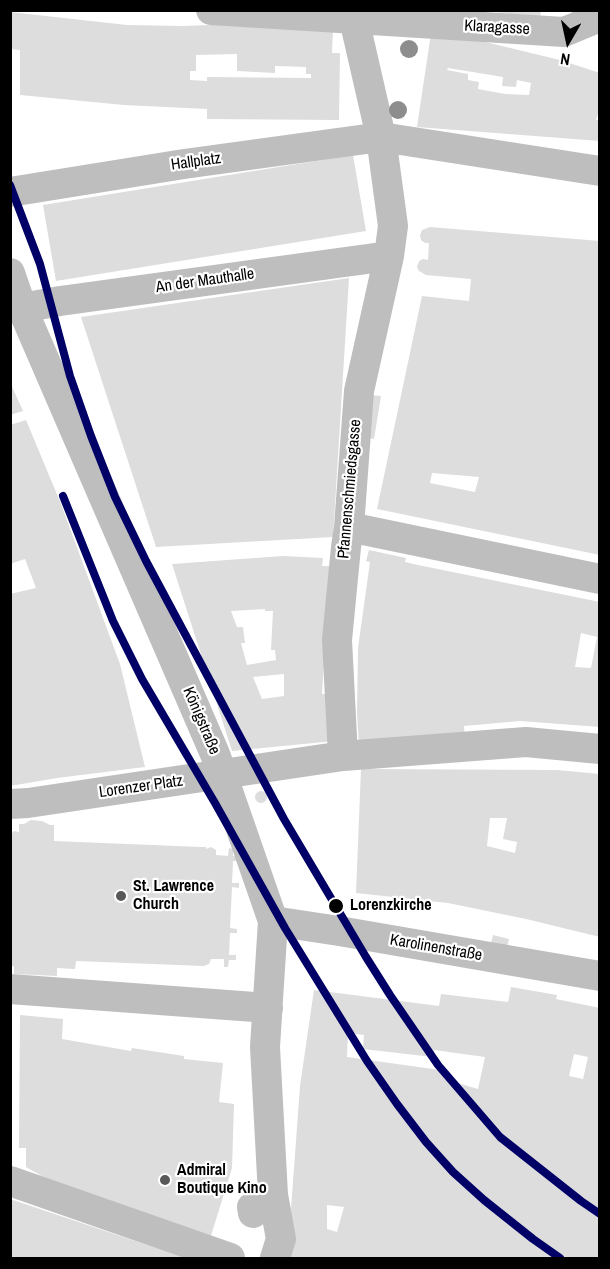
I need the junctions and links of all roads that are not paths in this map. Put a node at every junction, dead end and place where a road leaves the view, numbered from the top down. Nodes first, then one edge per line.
1 (211, 10) edge
2 (355, 15) edge
3 (600, 17) edge
4 (381, 137) junction
5 (600, 171) edge
6 (10, 192) edge
7 (389, 256) junction
8 (10, 273) edge
9 (22, 308) junction
10 (349, 527) junction
11 (600, 579) edge
12 (600, 749) edge
13 (343, 756) junction
14 (222, 774) junction
15 (10, 804) edge
16 (273, 921) junction
17 (600, 976) edge
18 (10, 989) edge
19 (268, 1008) junction
20 (10, 1181) edge
21 (230, 1258) edge
22 (275, 1258) edge

1 - 2 street, Klaragasse
2 - 3 street, Klaragasse
2 - 4 street
4 - 5 street, Hallplatz
4 - 6 street, Hallplatz
4 - 7 street, Pfannenschmiedsgasse
7 - 9 street, An der Mauthalle
7 - 10 street, Pfannenschmiedsgasse
8 - 9 street, Königstraße
9 - 14 street, Königstraße
10 - 11 street
10 - 13 street, Pfannenschmiedsgasse
12 - 13 street, Lorenzer Platz
13 - 14 street, Lorenzer Platz
14 - 15 street, Lorenzer Platz
14 - 16 street, Königstraße
16 - 17 street, Karolinenstraße
16 - 19 street, Königstraße
18 - 19 street
19 - 22 street, Königstraße
20 - 21 street

